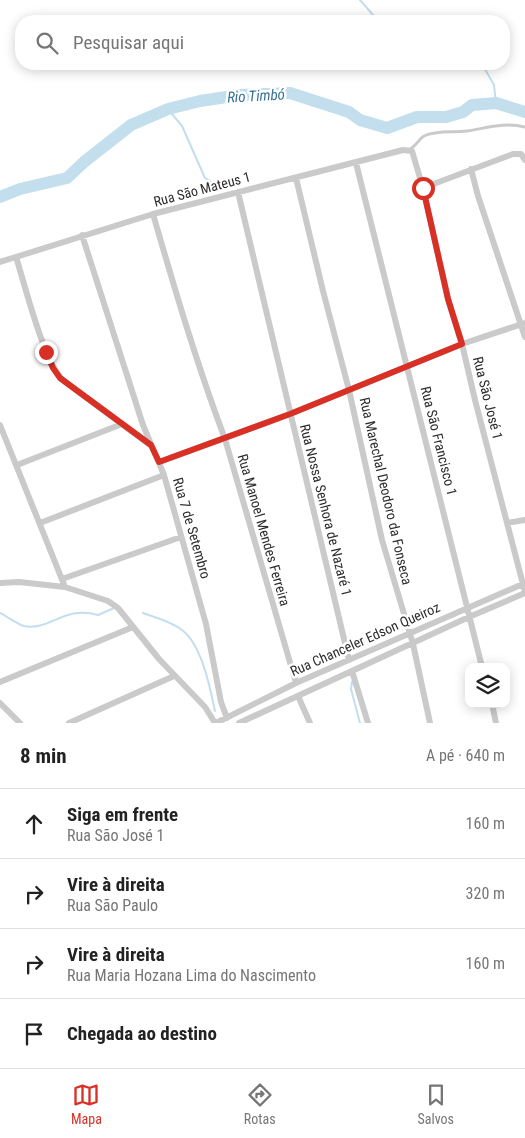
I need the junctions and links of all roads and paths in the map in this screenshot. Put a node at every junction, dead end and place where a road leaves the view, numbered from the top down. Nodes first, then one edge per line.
1 (525, 126) edge
2 (409, 150) junction
3 (523, 157) edge
4 (356, 163) junction
5 (471, 169) junction
6 (296, 178) junction
7 (423, 188) junction
8 (238, 192) junction
9 (153, 214) junction
10 (82, 235) junction
11 (16, 257) junction
12 (0, 262) edge
13 (523, 324) edge
14 (525, 337) edge
15 (462, 344) junction
16 (407, 366) junction
17 (349, 390) junction
18 (290, 414) junction
19 (122, 424) junction
20 (0, 425) edge
21 (225, 439) junction
22 (151, 445) junction
23 (159, 462) junction
24 (17, 465) junction
25 (164, 475) junction
26 (525, 520) edge
27 (40, 523) junction
28 (507, 523) junction
29 (181, 537) junction
30 (62, 579) junction
31 (0, 583) edge
32 (524, 584) edge
33 (66, 587) junction
34 (525, 593) edge
35 (468, 608) junction
36 (469, 617) junction
37 (133, 627) junction
38 (410, 633) junction
39 (413, 644) junction
40 (349, 660) junction
41 (481, 663) edge
42 (352, 671) junction
43 (174, 676) junction
44 (0, 682) edge
45 (296, 683) junction
46 (298, 696) junction
47 (0, 704) edge
48 (493, 708) edge
49 (226, 718) junction
50 (20, 723) edge
51 (69, 723) edge
52 (216, 723) edge
53 (239, 723) edge
54 (310, 723) edge
55 (368, 723) edge
56 (430, 723) edge
57 (496, 723) edge

1 - 2 lane
2 - 4 street, Rua São Mateus 1
2 - 7 street, Rua São José 1
3 - 5 street
4 - 6 street, Rua São Mateus 1
4 - 16 street, Rua São Francisco 1
5 - 7 street
5 - 13 street
6 - 8 street, Rua São Mateus 1
6 - 17 street, Rua Marechal Deodoro da Fonseca
7 - 15 street, Rua São José 1
8 - 9 street, Rua São Mateus 1
8 - 18 street, Rua Nossa Senhora de Nazaré 1
9 - 10 street, Rua São Mateus 1
9 - 21 street, Rua Manoel Mendes Ferreira
10 - 11 street, Rua São Mateus 1
10 - 22 street, Rua 7 de Setembro
11 - 12 street, Rua São Mateus 1
11 - 19 street
13 - 14 street
13 - 15 street
15 - 16 street
15 - 28 street, Rua São José 1
16 - 17 street
16 - 35 street, Rua São Francisco 1
17 - 18 street
17 - 38 street, Rua Marechal Deodoro da Fonseca
18 - 21 street
18 - 40 street, Rua Nossa Senhora de Nazaré 1
19 - 22 street
19 - 24 street
20 - 24 street
21 - 23 street
21 - 45 street, Rua Manoel Mendes Ferreira
22 - 23 street, Rua 7 de Setembro
23 - 25 street, Rua 7 de Setembro
24 - 27 street
25 - 27 street
25 - 29 street, Rua 7 de Setembro
26 - 28 street
27 - 30 street
28 - 32 street, Rua São José 1
29 - 30 street
29 - 49 street, Rua 7 de Setembro
30 - 33 street
31 - 33 street
32 - 34 street, Rua São José 1
32 - 35 street, Rua Chanceler Edson Queiroz
33 - 37 street
34 - 36 street, Rua Chanceler Edson Queiroz
35 - 36 street, Rua São Francisco 1
35 - 38 street, Rua Chanceler Edson Queiroz
36 - 39 street, Rua Chanceler Edson Queiroz
36 - 41 street, Rua São Francisco 1
37 - 43 street
37 - 44 street
38 - 39 street, Rua Marechal Deodoro da Fonseca
38 - 40 street, Rua Chanceler Edson Queiroz
39 - 42 street, Rua Chanceler Edson Queiroz
39 - 56 street, Rua Marechal Deodoro da Fonseca
40 - 45 street, Rua Chanceler Edson Queiroz
42 - 46 street, Rua Chanceler Edson Queiroz
42 - 55 street
43 - 51 street
43 - 52 street
45 - 49 street, Rua Chanceler Edson Queiroz
46 - 53 street, Rua Chanceler Edson Queiroz
46 - 54 street
47 - 50 street
48 - 57 street
49 - 52 street, Rua Chanceler Edson Queiroz

